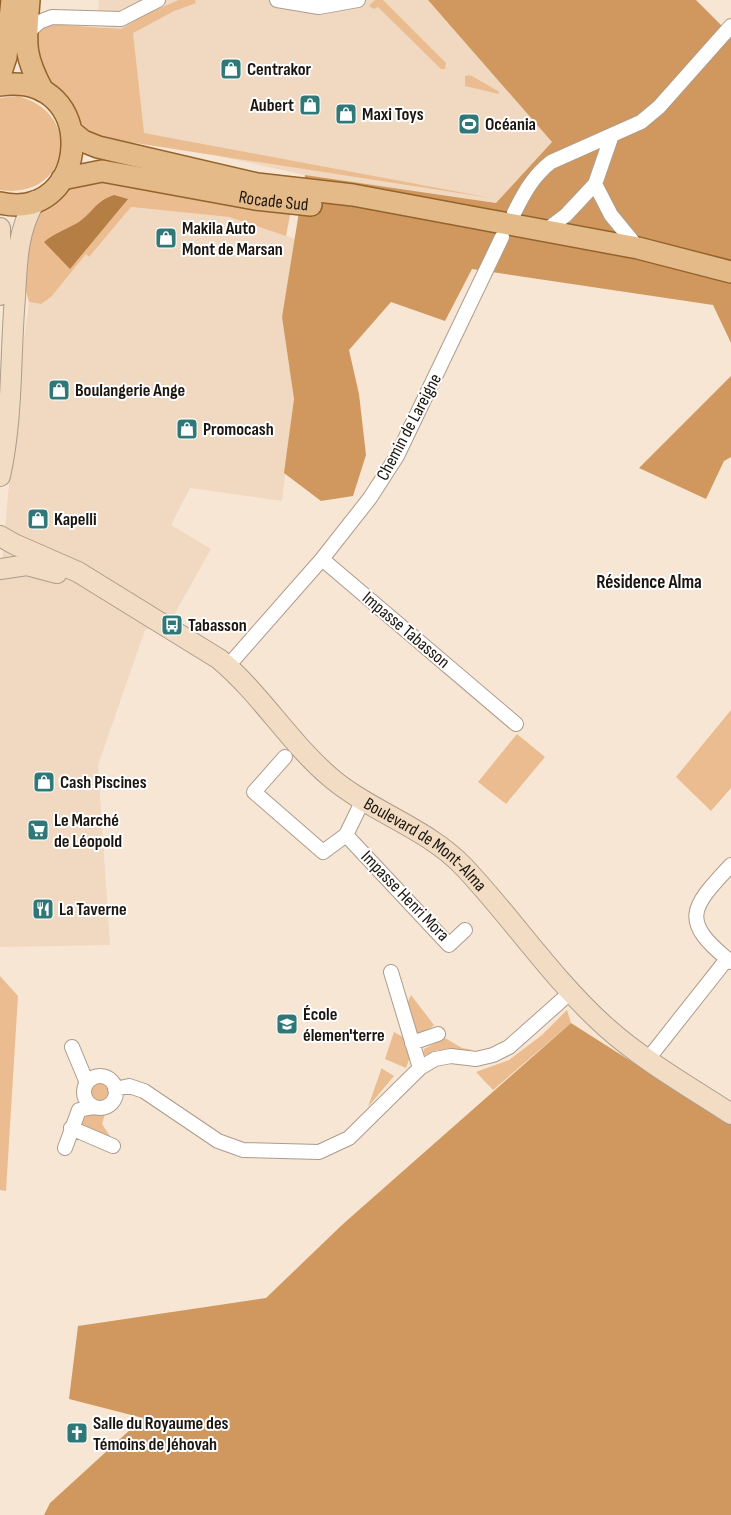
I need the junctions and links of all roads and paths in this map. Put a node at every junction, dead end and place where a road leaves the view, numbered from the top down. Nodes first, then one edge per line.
1 (12, 0) edge
2 (28, 0) edge
3 (158, 0) edge
4 (277, 0) edge
5 (358, 0) edge
6 (731, 26) edge
7 (27, 33) junction
8 (0, 75) edge
9 (0, 85) edge
10 (43, 91) junction
11 (72, 132) junction
12 (612, 134) junction
13 (62, 179) junction
14 (595, 184) junction
15 (35, 200) junction
16 (0, 203) edge
17 (514, 213) dead end
18 (487, 220) junction
19 (0, 228) edge
20 (545, 231) junction
21 (502, 237) dead end
22 (638, 248) junction
23 (731, 272) edge
24 (0, 295) edge
25 (5, 348) edge
26 (0, 476) edge
27 (0, 536) edge
28 (0, 542) edge
29 (322, 559) junction
30 (0, 561) edge
31 (0, 569) edge
32 (106, 591) junction
33 (228, 666) junction
34 (516, 724) dead end
35 (285, 757) dead end
36 (363, 800) junction
37 (346, 835) junction
38 (731, 865) edge
39 (465, 930) dead end
40 (729, 961) edge
41 (391, 972) dead end
42 (572, 991) junction
43 (438, 1034) dead end
44 (412, 1043) junction
45 (72, 1047) dead end
46 (648, 1058) junction
47 (420, 1068) junction
48 (87, 1083) junction
49 (116, 1089) junction
50 (94, 1107) junction
51 (731, 1114) edge
52 (72, 1128) junction
53 (113, 1146) dead end
54 (65, 1148) dead end

1 - 8 main road
2 - 7 main road
3 - 7 street
4 - 5 street
6 - 12 street
7 - 10 main road
9 - 10 main road
10 - 11 main road
11 - 13 main road
11 - 18 main road, Rocade Sud
12 - 14 street
12 - 17 street
13 - 15 main road
13 - 18 main road, Rocade Sud
14 - 20 street
14 - 22 street
15 - 16 main road
15 - 25 street
18 - 20 main road, Rocade Sud
19 - 24 street
20 - 22 main road, Rocade Sud
21 - 29 street, Chemin de Lareigne
22 - 23 main road, Rocade Sud
25 - 26 street
27 - 32 street, Boulevard de Mont-Alma
28 - 30 street
29 - 33 street, Chemin de Lareigne
29 - 34 street, Impasse Tabasson
31 - 32 street, Boulevard de Mont-Alma
32 - 33 street, Boulevard de Mont-Alma
33 - 36 street, Boulevard de Mont-Alma
35 - 37 street
36 - 37 street
36 - 42 street, Boulevard de Mont-Alma
37 - 39 street, Impasse Henri Mora
38 - 40 street
40 - 46 street
41 - 44 street
42 - 46 street, Boulevard de Mont-Alma
42 - 47 street
43 - 44 street
44 - 47 street
45 - 48 street
46 - 51 street, Boulevard de Mont-Alma
47 - 49 street
48 - 49 street
48 - 50 street
49 - 50 street
50 - 52 street
52 - 53 street
52 - 54 street

